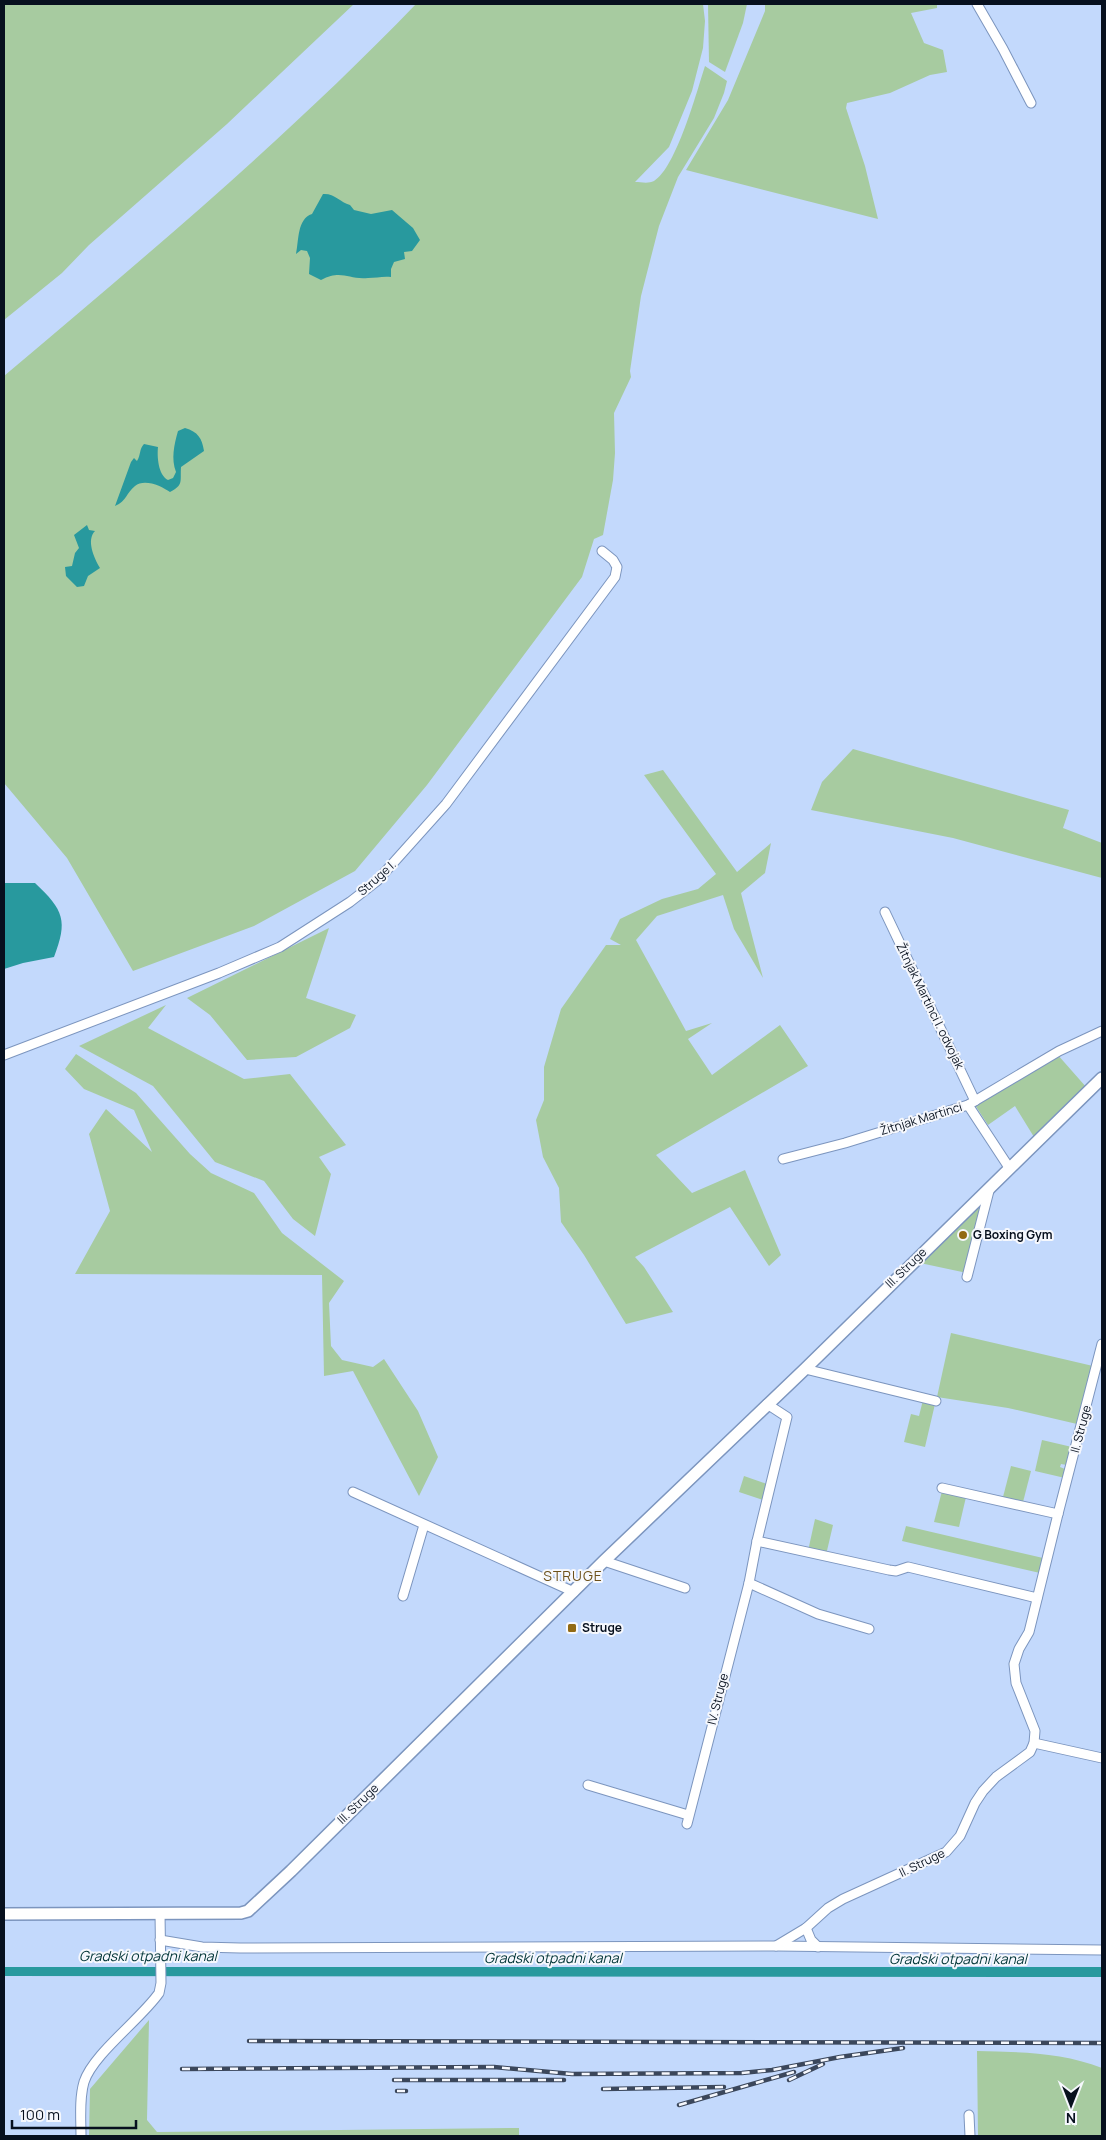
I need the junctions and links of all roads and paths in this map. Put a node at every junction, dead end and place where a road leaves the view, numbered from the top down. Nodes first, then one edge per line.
1 (976, 4) edge
2 (1031, 103) dead end
3 (602, 551) dead end
4 (884, 912) dead end
5 (1102, 1031) edge
6 (4, 1055) edge
7 (1102, 1078) edge
8 (971, 1103) junction
9 (783, 1159) dead end
10 (1010, 1169) junction
11 (990, 1187) junction
12 (967, 1277) dead end
13 (1102, 1344) edge
14 (804, 1369) junction
15 (936, 1401) dead end
16 (767, 1404) junction
17 (942, 1488) dead end
18 (353, 1492) dead end
19 (1058, 1514) junction
20 (424, 1525) junction
21 (757, 1541) junction
22 (604, 1561) junction
23 (749, 1583) junction
24 (685, 1588) dead end
25 (574, 1592) junction
26 (403, 1596) dead end
27 (1037, 1598) junction
28 (869, 1629) dead end
29 (1034, 1743) junction
30 (1102, 1758) edge
31 (588, 1785) dead end
32 (4, 1914) edge
33 (160, 1914) junction
34 (806, 1928) junction
35 (160, 1940) junction
36 (776, 1946) junction
37 (818, 1947) junction
38 (1102, 1950) edge
39 (970, 2115) dead end
40 (81, 2136) edge
41 (970, 2136) edge

1 - 2 street
3 - 6 street, Struge I.
4 - 8 street, Žitnjak Martinci I. odvojak
5 - 8 street, Žitnjak Martinci
7 - 10 street, III. Struge
8 - 9 street, Žitnjak Martinci
8 - 10 street
10 - 11 street, III. Struge
11 - 12 street
11 - 14 street, III. Struge
13 - 19 street, II. Struge
14 - 15 street
14 - 16 street, III. Struge
16 - 21 street, IV. Struge
16 - 22 street, III. Struge
17 - 19 street
18 - 20 street
19 - 27 street, II. Struge
20 - 25 street
20 - 26 street
21 - 23 street, IV. Struge
21 - 27 street
22 - 24 street
22 - 25 street, III. Struge
23 - 28 street
23 - 31 street, IV. Struge
25 - 33 street, III. Struge
27 - 29 street, II. Struge
29 - 30 street
29 - 34 street, II. Struge
32 - 33 street, III. Struge
33 - 35 street
34 - 36 street, II. Struge
34 - 37 street
35 - 36 street
35 - 40 street
36 - 37 street
37 - 38 street
39 - 41 street

